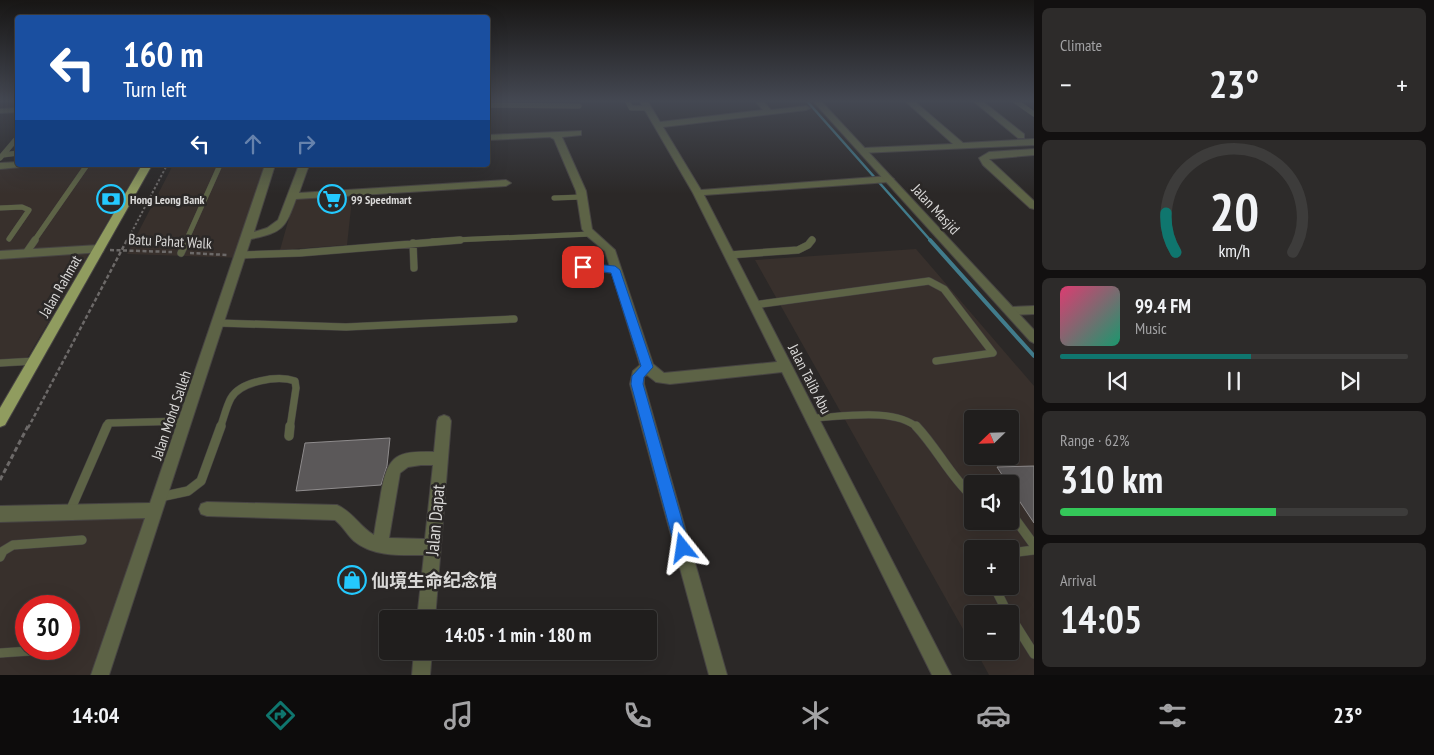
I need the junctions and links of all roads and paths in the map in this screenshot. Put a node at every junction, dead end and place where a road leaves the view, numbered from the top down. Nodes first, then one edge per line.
1 (662, 132) edge
2 (846, 132) edge
3 (944, 132) edge
4 (1015, 132) edge
5 (578, 134) dead end
6 (555, 135) junction
7 (1021, 136) dead end
8 (490, 138) edge
9 (15, 140) edge
10 (1034, 142) edge
11 (961, 146) junction
12 (864, 151) junction
13 (1034, 152) edge
14 (15, 154) edge
15 (1, 156) edge
16 (15, 165) edge
17 (0, 166) edge
18 (86, 167) edge
19 (146, 167) edge
20 (166, 167) edge
21 (219, 167) edge
22 (269, 167) edge
23 (303, 167) edge
24 (884, 179) junction
25 (506, 183) dead end
26 (698, 193) junction
27 (292, 196) junction
28 (582, 197) junction
29 (554, 198) dead end
30 (1034, 206) edge
31 (0, 208) edge
32 (590, 234) junction
33 (246, 237) junction
34 (812, 238) dead end
35 (10, 239) dead end
36 (413, 243) junction
37 (99, 249) junction
38 (122, 250) junction
39 (26, 253) junction
40 (181, 253) junction
41 (0, 255) edge
42 (240, 255) junction
43 (729, 255) junction
44 (583, 267) dead end
45 (414, 268) dead end
46 (615, 270) junction
47 (754, 305) junction
48 (1034, 310) edge
49 (1010, 311) junction
50 (514, 319) dead end
51 (219, 324) junction
52 (1034, 338) edge
53 (34, 361) junction
54 (936, 361) dead end
55 (0, 363) edge
56 (785, 366) junction
57 (647, 367) junction
58 (812, 418) junction
59 (0, 421) edge
60 (186, 421) junction
61 (444, 421) dead end
62 (289, 436) dead end
63 (441, 458) junction
64 (0, 480) edge
65 (964, 488) edge
66 (158, 503) junction
67 (207, 509) dead end
68 (70, 511) junction
69 (0, 514) edge
70 (1019, 524) edge
71 (82, 540) dead end
72 (380, 545) junction
73 (1034, 545) edge
74 (433, 547) junction
75 (1034, 550) edge
76 (1019, 552) edge
77 (0, 557) edge
78 (427, 610) edge
79 (1019, 631) edge
80 (15, 652) edge
81 (0, 653) edge
82 (1034, 654) edge
83 (423, 660) edge
84 (100, 675) edge
85 (421, 675) edge
86 (718, 675) edge
87 (942, 675) edge

1 - 26 street, Jalan Talib Abu
2 - 12 street, Jalan Masjid
3 - 11 street
4 - 7 street
5 - 6 street
6 - 8 street
6 - 28 street
9 - 15 lane
10 - 11 street
11 - 12 street
12 - 24 street, Jalan Masjid
13 - 30 street
14 - 15 lane
16 - 17 street
18 - 39 lane
19 - 37 main road, Jalan Rahmat
20 - 38 path
21 - 40 lane
22 - 33 street, Jalan Mohd Salleh
23 - 27 street
24 - 26 street
24 - 49 street, Jalan Masjid
25 - 27 street
26 - 43 street, Jalan Talib Abu
27 - 33 street
28 - 29 lane
28 - 32 street
31 - 35 lane
32 - 36 lane
32 - 46 street
33 - 42 street, Jalan Mohd Salleh
34 - 43 lane
36 - 42 lane
36 - 45 lane
37 - 38 path, Batu Pahat Walk
37 - 39 street
37 - 53 main road, Jalan Rahmat
38 - 40 path, Batu Pahat Walk
38 - 64 path
39 - 41 street
40 - 42 path, Batu Pahat Walk
42 - 51 street, Jalan Mohd Salleh
43 - 47 street, Jalan Talib Abu
44 - 46 lane
46 - 57 street
47 - 54 lane
47 - 56 street, Jalan Talib Abu
48 - 49 street
49 - 52 street, Jalan Masjid
50 - 51 lane
51 - 60 street, Jalan Mohd Salleh
53 - 55 lane
53 - 59 main road, Jalan Rahmat
56 - 57 street
56 - 58 street, Jalan Talib Abu
57 - 86 street
58 - 65 lane
58 - 87 street, Jalan Talib Abu
60 - 66 street, Jalan Mohd Salleh
60 - 68 lane
61 - 63 street, Jalan Dapat
62 - 66 lane
63 - 72 street
63 - 74 street, Jalan Dapat
66 - 68 street
66 - 84 street, Jalan Mohd Salleh
67 - 72 street
68 - 69 street
70 - 73 lane
71 - 77 lane
72 - 74 street
74 - 78 street, Jalan Dapat
75 - 76 lane
79 - 82 lane
80 - 81 lane
83 - 85 street

